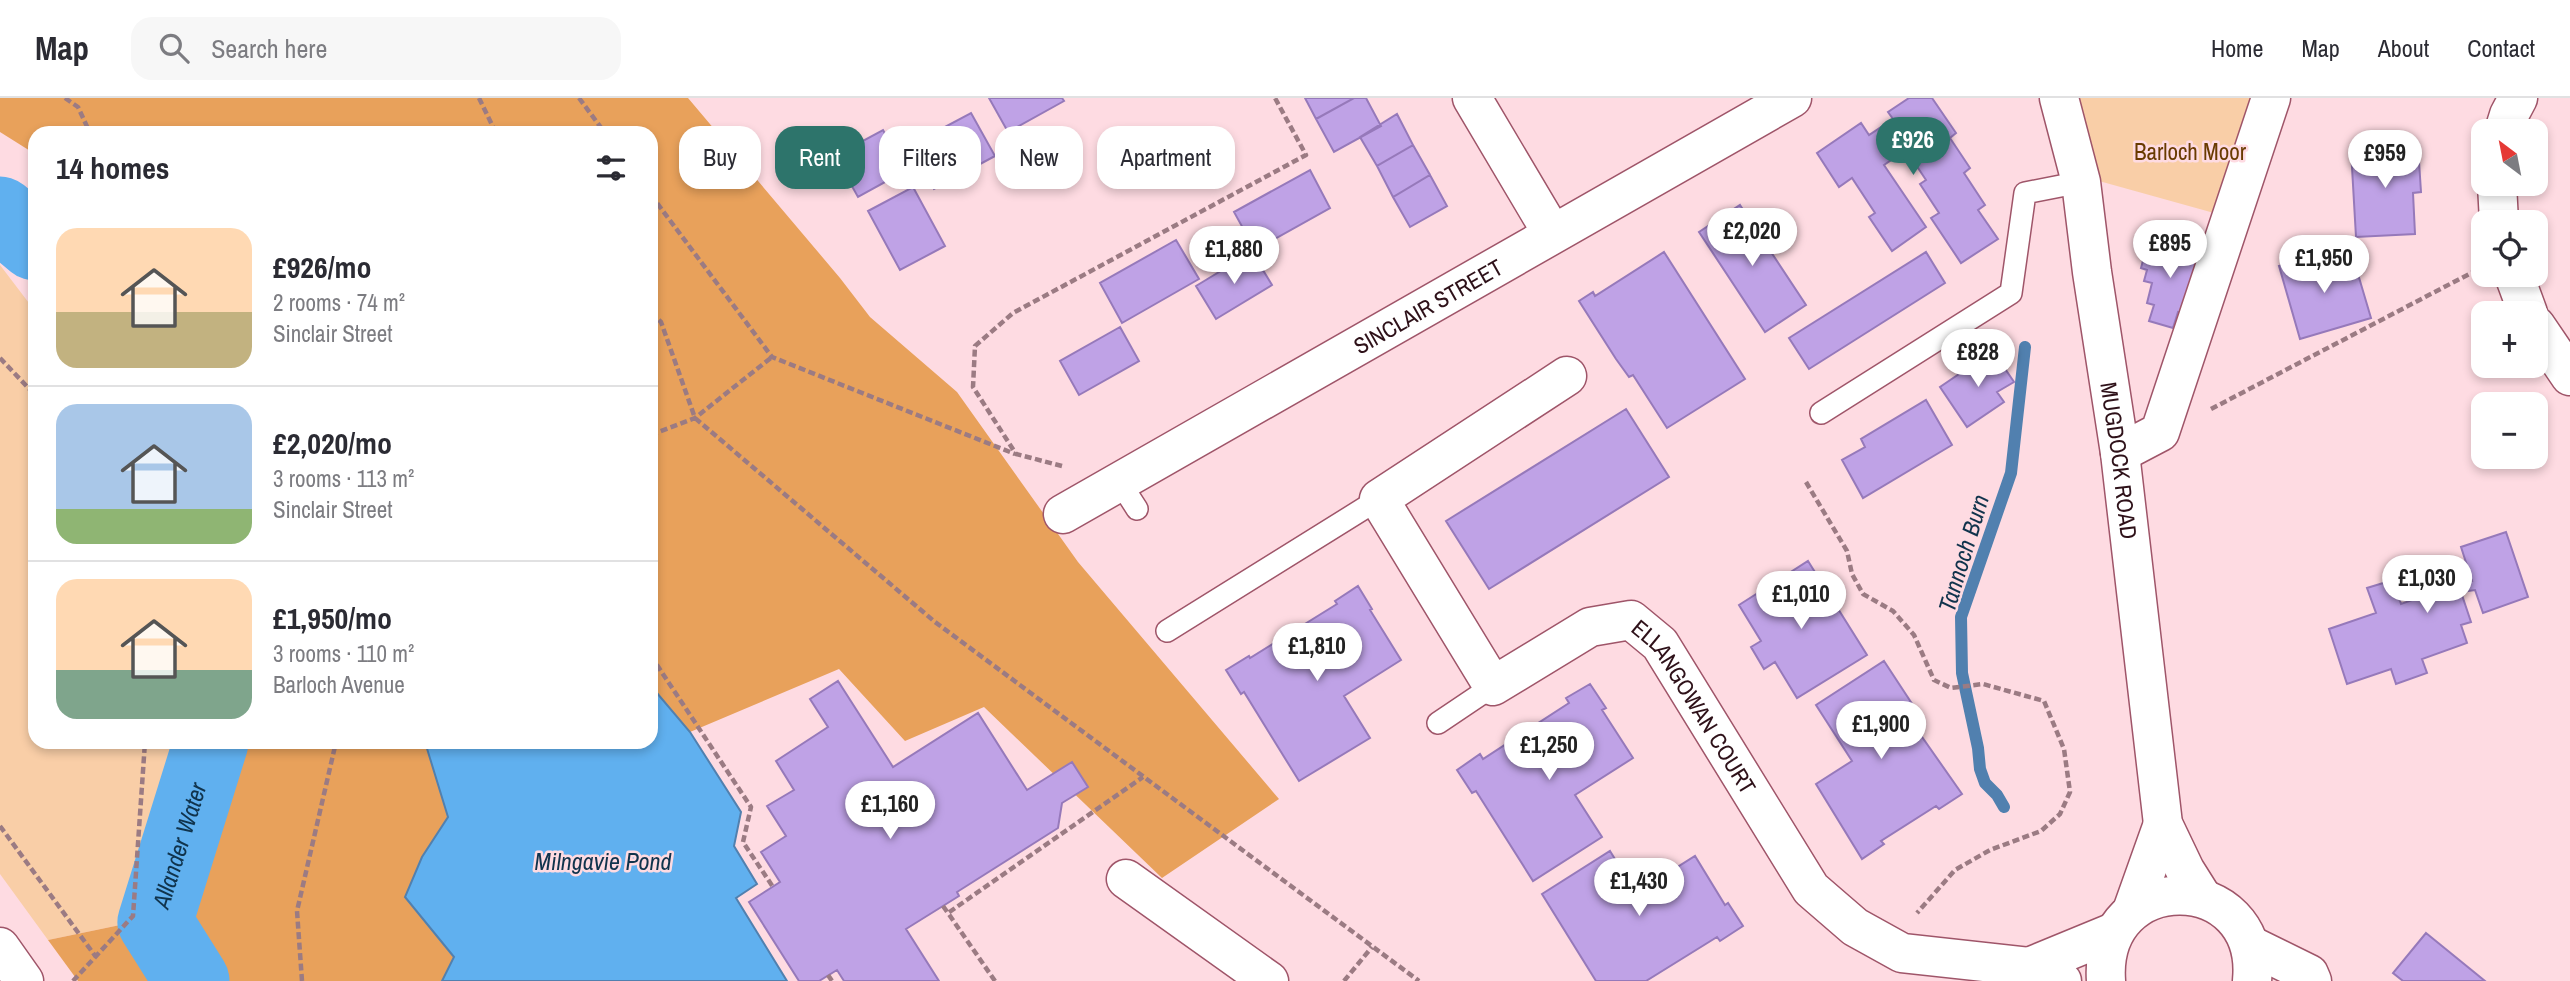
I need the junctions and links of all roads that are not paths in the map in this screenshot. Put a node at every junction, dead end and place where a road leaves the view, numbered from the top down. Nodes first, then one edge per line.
1 (1472, 98) edge
2 (1792, 98) edge
3 (2059, 98) edge
4 (2271, 98) edge
5 (2518, 98) edge
6 (2508, 119) edge
7 (2081, 182) junction
8 (1552, 233) junction
9 (2548, 344) edge
10 (1567, 376) dead end
11 (2570, 376) edge
12 (1821, 413) dead end
13 (2120, 453) junction
14 (1379, 499) junction
15 (1063, 514) dead end
16 (1167, 631) dead end
17 (1493, 686) junction
18 (1438, 723) dead end
19 (2163, 824) junction
20 (1126, 879) dead end
21 (2202, 897) junction
22 (2123, 922) junction
23 (0, 947) edge
24 (2251, 963) edge
25 (2045, 974) edge
26 (24, 981) edge
27 (1269, 981) edge
28 (2106, 981) edge
29 (2312, 981) edge

1 - 8 street
2 - 8 street, SINCLAIR STREET
3 - 7 street, MUGDOCK ROAD
4 - 13 street
5 - 6 street
7 - 12 lane
7 - 13 street, MUGDOCK ROAD
8 - 15 street, SINCLAIR STREET
9 - 11 street
10 - 14 street
13 - 19 street, MUGDOCK ROAD
14 - 16 lane
14 - 17 street
17 - 18 lane
17 - 25 street, ELLANGOWAN COURT
19 - 21 street, MUGDOCK ROAD
19 - 22 street, MUGDOCK ROAD
20 - 27 street
21 - 22 street, ELLANGOWAN COURT
21 - 24 street
22 - 25 street, ELLANGOWAN COURT
22 - 28 street, MUGDOCK ROAD
23 - 26 street
24 - 29 street

